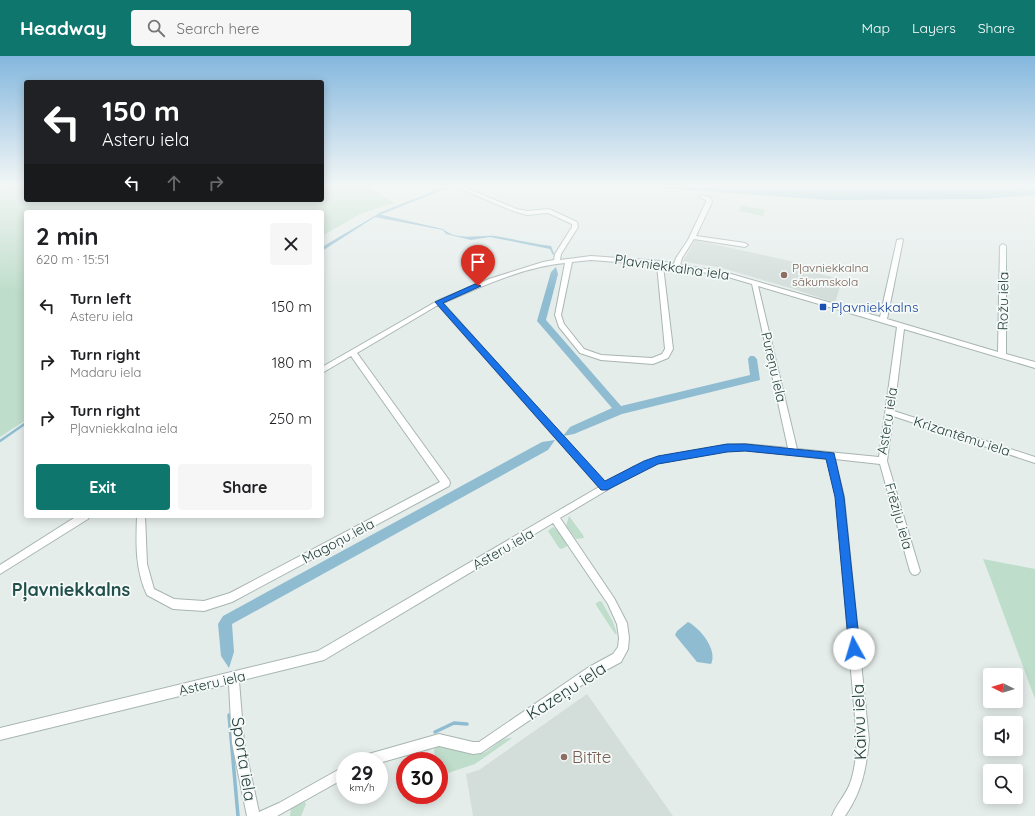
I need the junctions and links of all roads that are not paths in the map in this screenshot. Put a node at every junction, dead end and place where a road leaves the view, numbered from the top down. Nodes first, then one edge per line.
1 (572, 221) edge
2 (700, 221) edge
3 (692, 237) junction
4 (900, 240) dead end
5 (745, 245) dead end
6 (1003, 246) dead end
7 (569, 260) junction
8 (557, 261) junction
9 (660, 263) junction
10 (677, 266) junction
11 (756, 282) junction
12 (439, 302) junction
13 (883, 320) junction
14 (901, 326) junction
15 (352, 352) junction
16 (1002, 355) junction
17 (1035, 365) edge
18 (324, 369) edge
19 (889, 412) junction
20 (793, 451) junction
21 (830, 455) junction
22 (1035, 460) edge
23 (883, 461) junction
24 (604, 487) junction
25 (82, 518) edge
26 (141, 518) edge
27 (555, 518) junction
28 (0, 570) edge
29 (915, 571) dead end
30 (234, 678) junction
31 (0, 734) edge
32 (388, 754) edge
33 (336, 777) edge
34 (253, 816) edge
35 (263, 816) edge
36 (838, 816) edge

1 - 8 street
2 - 3 street
3 - 5 street
3 - 10 street
4 - 13 street
6 - 16 street, Rožu iela
7 - 8 street, Pļavniekkalna iela
7 - 9 street, Pļavniekkalna iela
7 - 9 street
8 - 12 street, Pļavniekkalna iela
9 - 10 street, Pļavniekkalna iela
10 - 11 street, Pļavniekkalna iela
11 - 13 street, Pļavniekkalna iela
11 - 20 street, Pureņu iela
12 - 15 street, Pļavniekkalna iela
12 - 24 street
13 - 14 street, Pļavniekkalna iela
14 - 16 street, Pļavniekkalna iela
14 - 19 street, Asteru iela
15 - 18 street, Pļavniekkalna iela
15 - 26 street, Magoņu iela
16 - 17 street, Pļavniekkalna iela
19 - 22 street, Krizantēmu iela
19 - 23 street, Asteru iela
20 - 21 street, Asteru iela
20 - 24 street, Asteru iela
21 - 23 street, Asteru iela
21 - 36 street, Kaivu iela
23 - 29 street, Frēziju iela
24 - 27 street, Asteru iela
25 - 28 street
27 - 30 street, Asteru iela
27 - 32 street, Kazeņu iela
30 - 31 street, Asteru iela
30 - 34 street, Sporta iela
33 - 35 street

